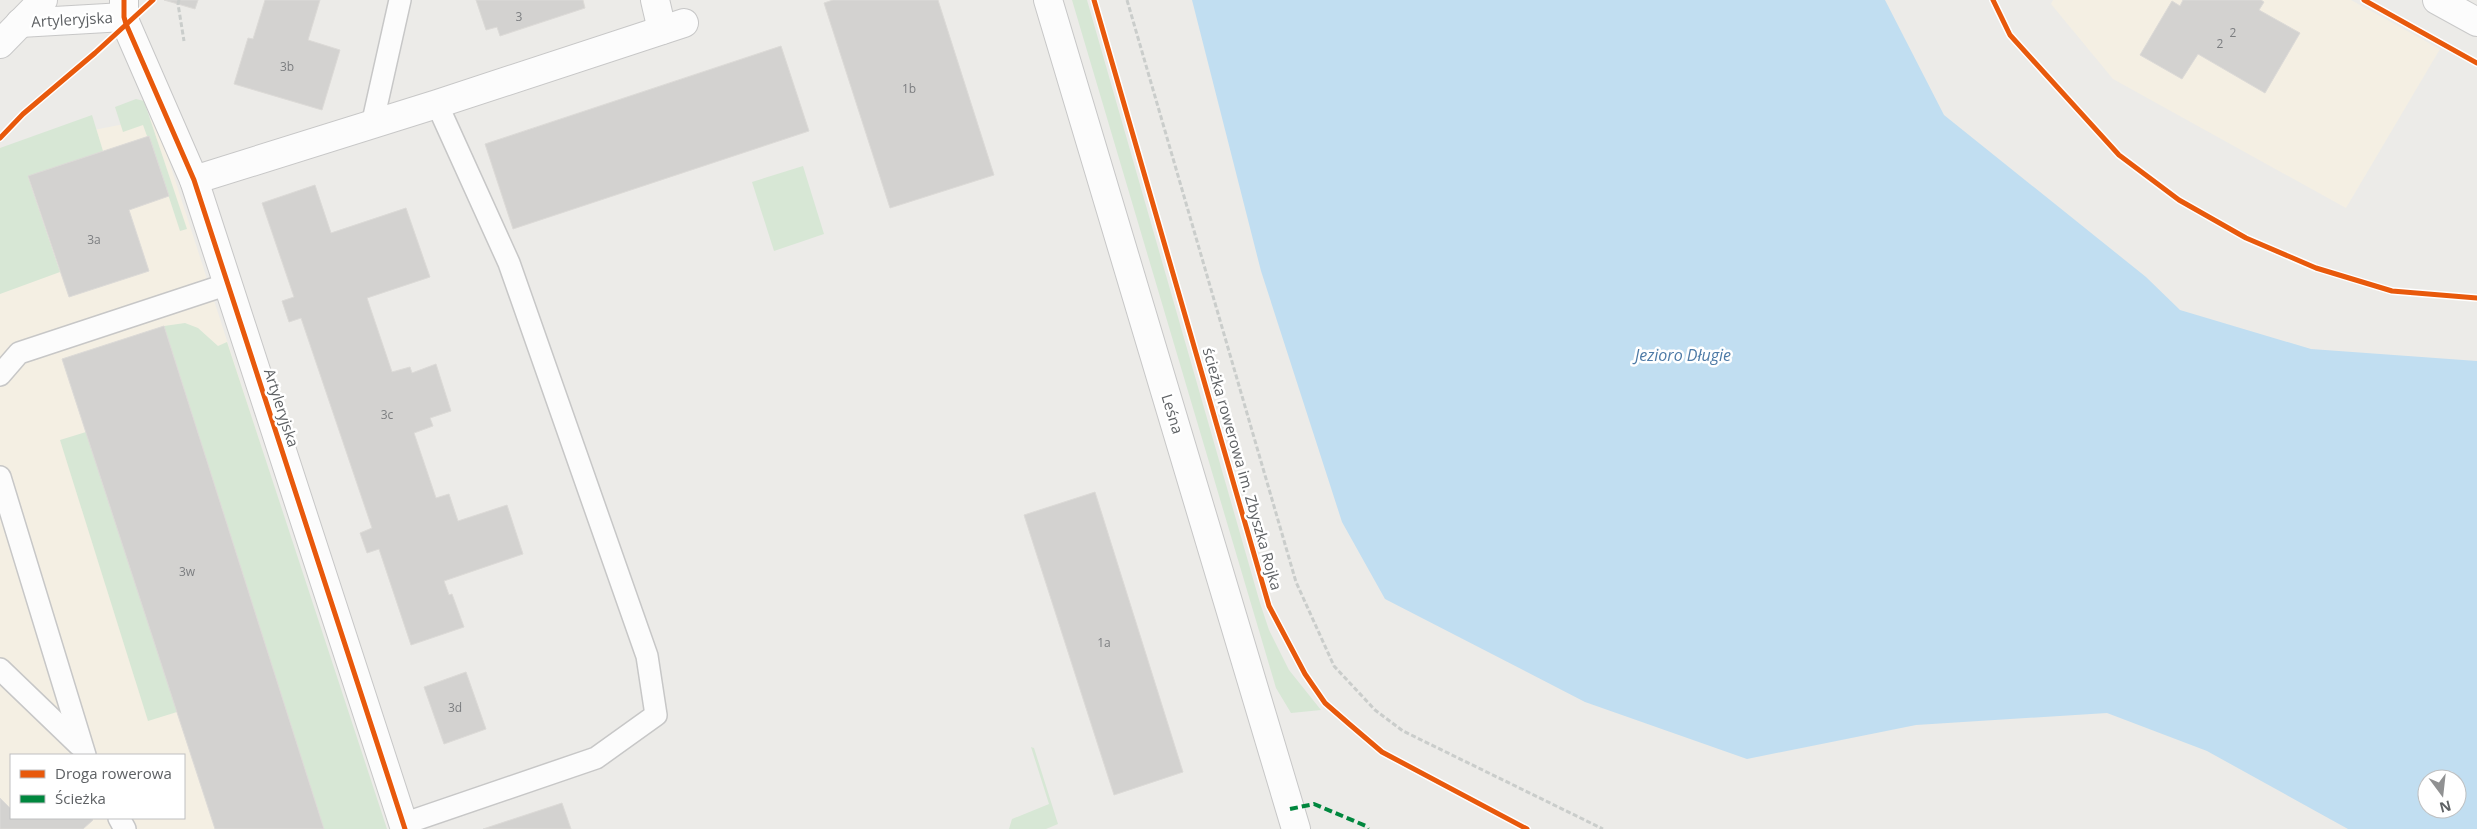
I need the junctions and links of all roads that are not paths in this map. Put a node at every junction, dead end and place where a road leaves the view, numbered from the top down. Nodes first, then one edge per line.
1 (43, 0) edge
2 (400, 0) edge
3 (655, 0) edge
4 (1048, 0) edge
5 (2437, 0) edge
6 (124, 9) edge
7 (2477, 22) edge
8 (20, 23) junction
9 (0, 44) edge
10 (437, 104) junction
11 (372, 125) junction
12 (194, 180) junction
13 (228, 284) junction
14 (0, 375) edge
15 (0, 477) edge
16 (0, 668) edge
17 (83, 751) edge
18 (404, 827) edge
19 (1296, 829) edge

1 - 8 street
2 - 11 lane
3 - 10 street
4 - 19 street, Leśna
5 - 7 street
6 - 8 street, Artyleryjska
6 - 12 street, Artyleryjska
8 - 9 street
10 - 11 street
10 - 18 lane
11 - 12 street
12 - 13 street, Artyleryjska
13 - 14 lane
13 - 18 street, Artyleryjska
15 - 17 lane
16 - 17 lane

